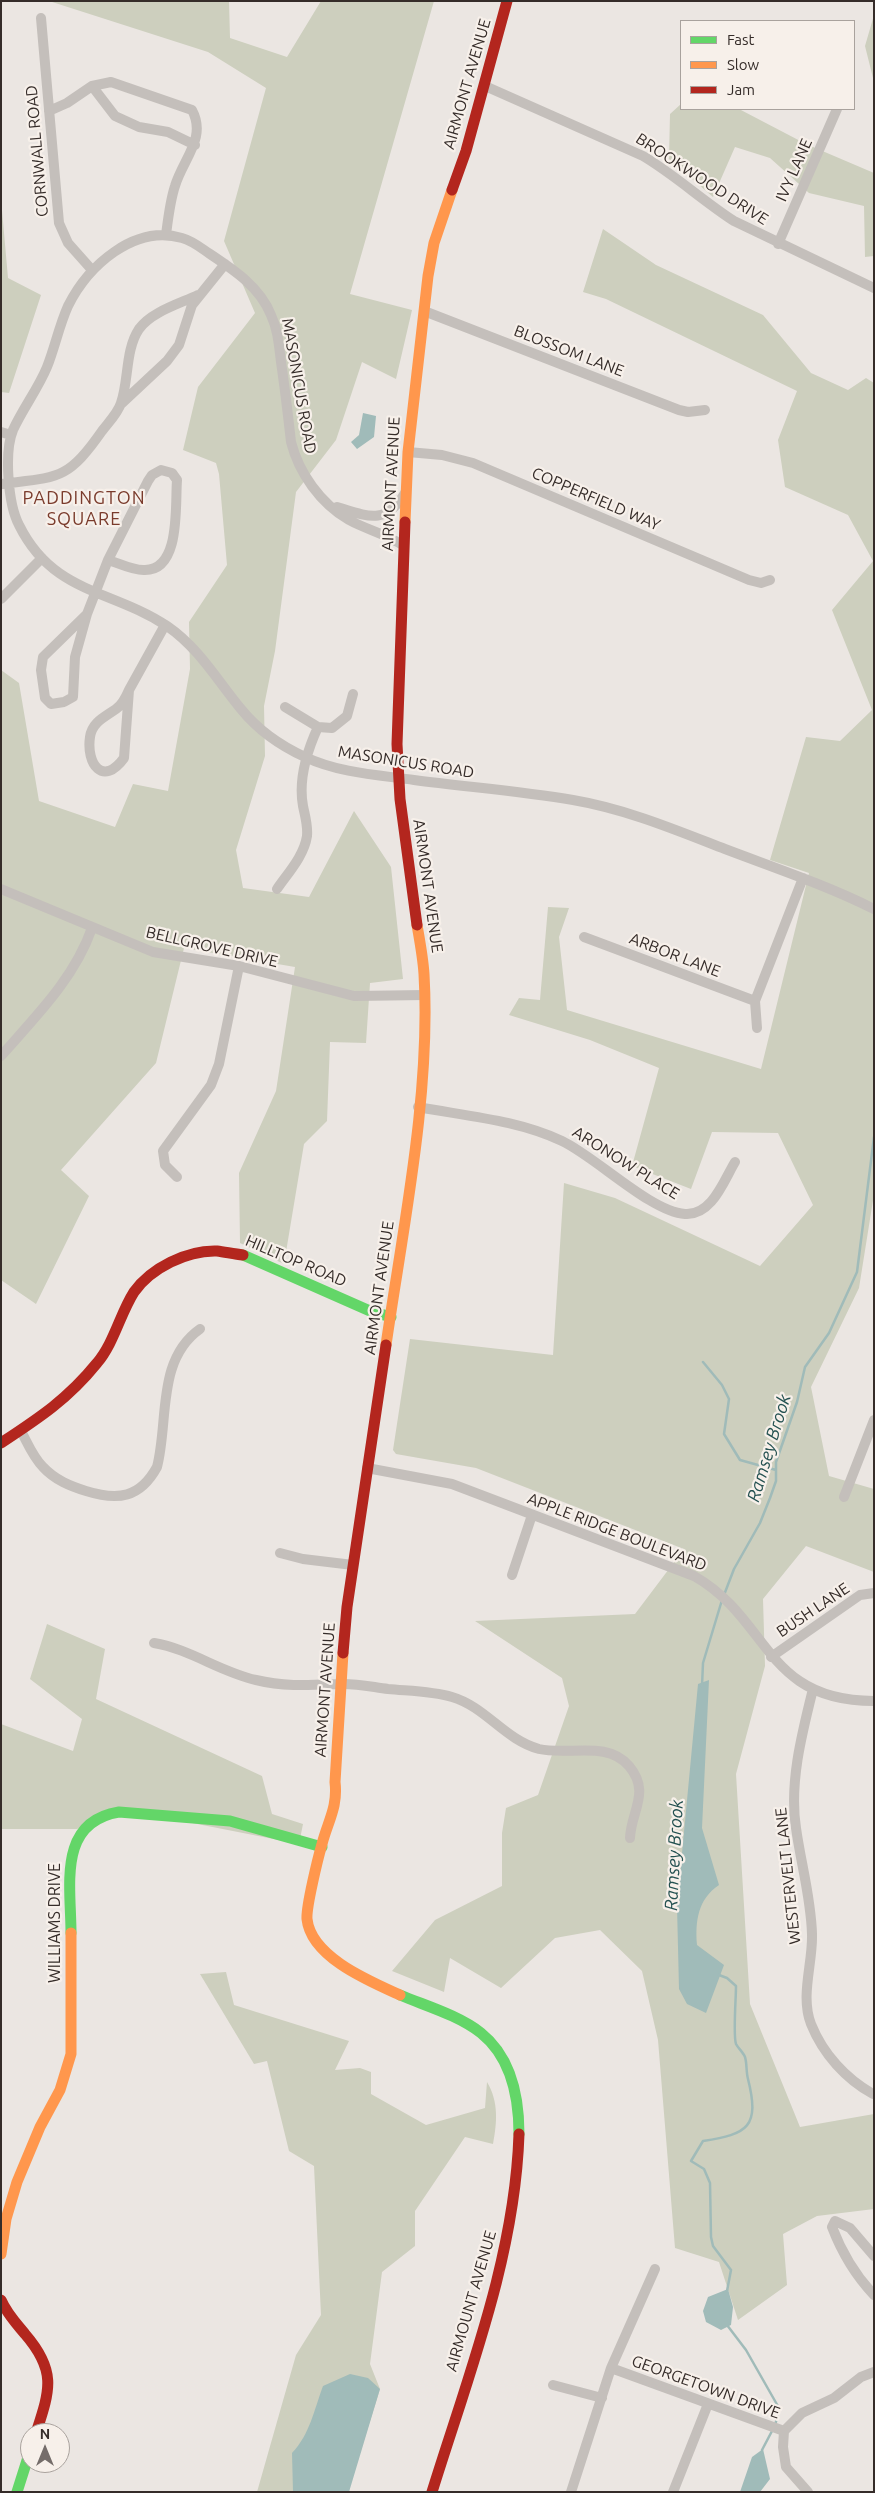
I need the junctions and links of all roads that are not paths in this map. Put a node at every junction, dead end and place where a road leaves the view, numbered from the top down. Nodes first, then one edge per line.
1 (507, 1) edge
2 (41, 18) dead end
3 (92, 86) junction
4 (485, 86) junction
5 (837, 110) edge
6 (49, 111) junction
7 (195, 145) junction
8 (166, 235) junction
9 (778, 244) junction
10 (225, 264) junction
11 (92, 270) junction
12 (874, 288) edge
13 (198, 295) junction
14 (424, 312) junction
15 (121, 404) junction
16 (705, 410) dead end
17 (6, 434) edge
18 (408, 452) junction
19 (6, 483) edge
20 (406, 492) junction
21 (332, 506) junction
22 (404, 546) junction
23 (42, 558) junction
24 (108, 560) junction
25 (770, 580) dead end
26 (96, 593) junction
27 (1, 599) edge
28 (87, 614) junction
29 (165, 625) junction
30 (129, 690) junction
31 (353, 694) dead end
32 (285, 707) dead end
33 (318, 728) junction
34 (306, 758) junction
35 (398, 778) junction
36 (803, 878) junction
37 (277, 889) dead end
38 (1, 890) edge
39 (874, 909) edge
40 (92, 928) junction
41 (584, 937) dead end
42 (238, 966) junction
43 (425, 994) junction
44 (755, 1001) junction
45 (758, 1028) dead end
46 (1, 1056) edge
47 (418, 1107) junction
48 (735, 1162) dead end
49 (177, 1177) dead end
50 (391, 1317) junction
51 (200, 1329) dead end
52 (874, 1420) edge
53 (21, 1431) junction
54 (1, 1443) edge
55 (367, 1468) junction
56 (844, 1497) dead end
57 (532, 1515) junction
58 (280, 1553) dead end
59 (353, 1565) junction
60 (512, 1575) dead end
61 (874, 1593) edge
62 (154, 1643) dead end
63 (771, 1657) junction
64 (341, 1684) junction
65 (813, 1689) junction
66 (874, 1701) edge
67 (335, 1782) joint
68 (630, 1838) dead end
69 (322, 1847) junction
70 (873, 2094) edge
71 (1, 2254) edge
72 (874, 2256) edge
73 (654, 2269) dead end
74 (874, 2295) edge
75 (1, 2300) edge
76 (610, 2368) junction
77 (874, 2372) edge
78 (553, 2385) dead end
79 (602, 2398) junction
80 (708, 2404) junction
81 (39, 2423) edge
82 (784, 2431) junction
83 (23, 2473) edge
84 (17, 2492) edge
85 (432, 2492) edge
86 (571, 2492) edge
87 (673, 2492) edge
88 (808, 2492) edge

1 - 4 street, AIRMONT AVENUE
2 - 6 street, CORNWALL ROAD
3 - 6 street
3 - 7 street
3 - 7 street
4 - 9 street, BROOKWOOD DRIVE
4 - 14 street, AIRMONT AVENUE
5 - 9 street, IVY LANE
6 - 11 street, CORNWALL ROAD
7 - 8 street
8 - 10 street, MASONICUS ROAD
8 - 11 street, MASONICUS ROAD
9 - 12 street, BROOKWOOD DRIVE
10 - 13 street
10 - 21 street, MASONICUS ROAD
11 - 17 street, MASONICUS ROAD
13 - 15 street
13 - 15 street
14 - 16 street, BLOSSOM LANE
14 - 18 street, AIRMONT AVENUE
15 - 19 street
17 - 19 street, MASONICUS ROAD
18 - 20 street, AIRMONT AVENUE
18 - 25 street, COPPERFIELD WAY
19 - 23 street, MASONICUS ROAD
20 - 21 street, MASONICUS ROAD
20 - 22 street, AIRMONT AVENUE
21 - 22 street, MASONICUS ROAD
22 - 35 street, AIRMONT AVENUE
23 - 26 street, MASONICUS ROAD
23 - 27 street
24 - 24 street
24 - 26 street
26 - 28 street
26 - 29 street, MASONICUS ROAD
28 - 28 street
29 - 30 street
29 - 34 street, MASONICUS ROAD
30 - 30 street
31 - 33 street
32 - 33 street
33 - 34 street
34 - 35 street, MASONICUS ROAD
34 - 37 street
35 - 36 street, MASONICUS ROAD
35 - 43 street, AIRMONT AVENUE
36 - 39 street, MASONICUS ROAD
36 - 44 street
38 - 40 street, BELLGROVE DRIVE
40 - 42 street, BELLGROVE DRIVE
40 - 46 street
41 - 44 street, ARBOR LANE
42 - 43 street, BELLGROVE DRIVE
42 - 49 street
43 - 47 street, AIRMONT AVENUE
44 - 45 street
47 - 48 street, ARONOW PLACE
47 - 50 street, AIRMONT AVENUE
50 - 53 street, HILLTOP ROAD
50 - 55 street, AIRMONT AVENUE
51 - 53 street
52 - 56 street
53 - 54 street, HILLTOP ROAD
55 - 57 street, APPLE RIDGE BOULEVARD
55 - 59 street, AIRMONT AVENUE
57 - 60 street
57 - 63 street, APPLE RIDGE BOULEVARD
58 - 59 street
59 - 64 street, AIRMONT AVENUE
61 - 63 street, BUSH LANE
62 - 64 street
63 - 65 street, APPLE RIDGE BOULEVARD
64 - 67 street, AIRMONT AVENUE
64 - 68 street
65 - 66 street, APPLE RIDGE BOULEVARD
65 - 70 street, WESTERVELT LANE
67 - 69 street, AIRMOUNT AVENUE
69 - 71 street, WILLIAMS DRIVE
69 - 85 street, AIRMOUNT AVENUE
72 - 74 street
73 - 76 street
75 - 81 street
76 - 79 street, GEORGETOWN DRIVE
76 - 80 street, GEORGETOWN DRIVE
77 - 82 street
78 - 79 street
79 - 86 street, GEORGETOWN DRIVE
80 - 82 street, GEORGETOWN DRIVE
80 - 87 street
82 - 88 street
83 - 84 street

